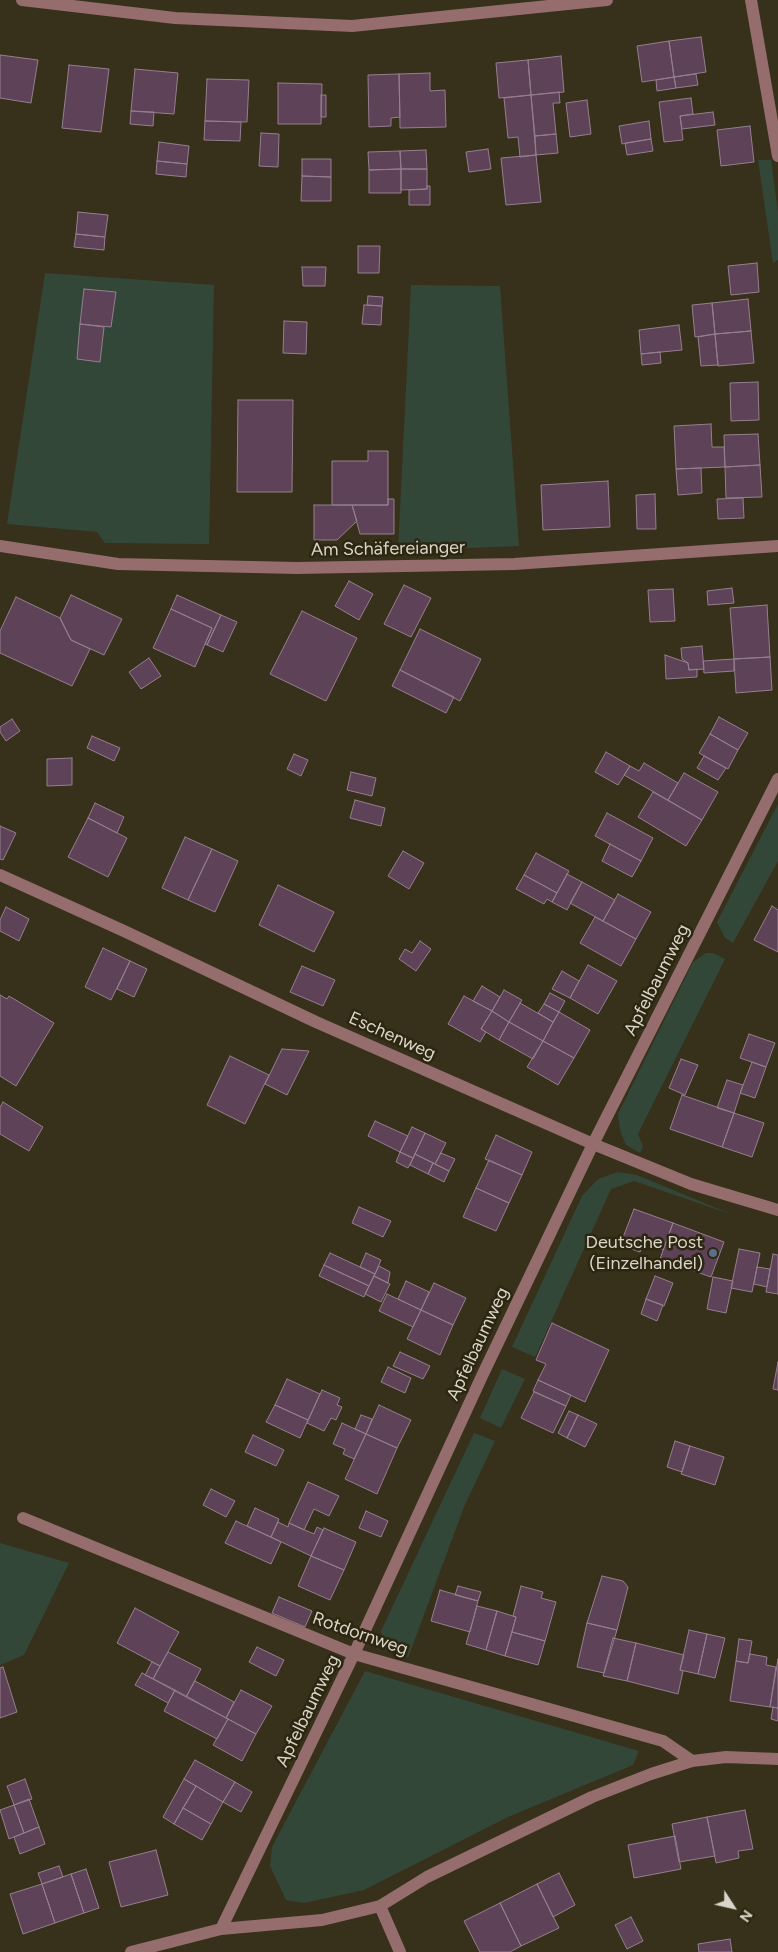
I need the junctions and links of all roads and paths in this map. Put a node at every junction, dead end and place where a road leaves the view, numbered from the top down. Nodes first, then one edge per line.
1 (22, 0) edge
2 (607, 0) edge
3 (751, 0) edge
4 (778, 156) edge
5 (0, 546) edge
6 (778, 546) edge
7 (778, 779) edge
8 (0, 875) edge
9 (593, 1144) junction
10 (778, 1210) edge
11 (23, 1518) dead end
12 (354, 1654) junction
13 (778, 1759) edge
14 (692, 1760) junction
15 (380, 1906) junction
16 (221, 1929) junction
17 (131, 1952) edge
18 (400, 1952) edge

1 - 2 street
3 - 4 street
5 - 6 street, Am Schäfereianger
7 - 9 street, Apfelbaumweg
8 - 9 street, Eschenweg
9 - 10 street, Eschenweg
9 - 12 street, Apfelbaumweg
11 - 12 street, Rotdornweg
12 - 14 street, Rotdornweg
12 - 16 street, Apfelbaumweg
13 - 14 street
14 - 15 street
15 - 16 street
15 - 18 street
16 - 17 street

